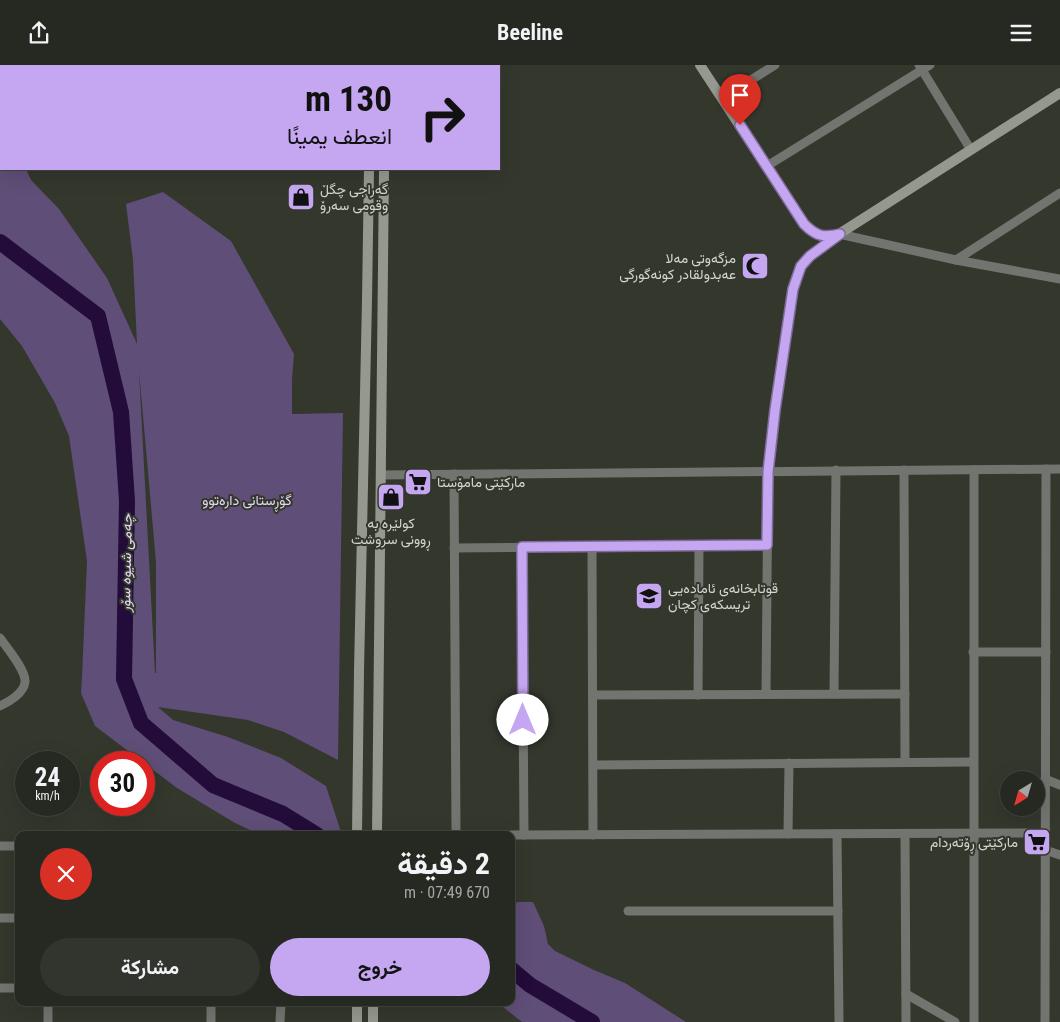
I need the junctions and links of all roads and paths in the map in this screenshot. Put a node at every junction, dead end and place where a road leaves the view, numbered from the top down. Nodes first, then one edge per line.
1 (700, 65) edge
2 (775, 65) edge
3 (930, 65) edge
4 (920, 68) edge
5 (1060, 93) edge
6 (722, 98) junction
7 (971, 150) junction
8 (767, 166) junction
9 (369, 170) edge
10 (384, 170) edge
11 (1060, 193) edge
12 (840, 234) junction
13 (956, 260) junction
14 (1060, 279) edge
15 (382, 280) junction
16 (367, 281) junction
17 (1046, 469) junction
18 (1060, 469) edge
19 (836, 470) junction
20 (904, 470) junction
21 (974, 470) junction
22 (768, 472) junction
23 (454, 474) junction
24 (380, 475) junction
25 (767, 545) junction
26 (699, 546) junction
27 (454, 547) junction
28 (522, 547) junction
29 (592, 547) junction
30 (0, 638) edge
31 (973, 652) junction
32 (1046, 652) junction
33 (905, 693) junction
34 (766, 694) junction
35 (834, 694) junction
36 (592, 695) junction
37 (698, 695) junction
38 (0, 706) edge
39 (905, 762) junction
40 (973, 762) junction
41 (789, 763) junction
42 (594, 765) junction
43 (1046, 779) junction
44 (1060, 785) edge
45 (357, 831) edge
46 (377, 831) edge
47 (456, 831) edge
48 (973, 833) junction
49 (1045, 833) junction
50 (788, 834) junction
51 (837, 834) junction
52 (905, 834) junction
53 (515, 835) edge
54 (524, 835) junction
55 (593, 835) junction
56 (0, 846) edge
57 (15, 846) edge
58 (1045, 850) junction
59 (1060, 855) edge
60 (628, 911) dead end
61 (838, 911) junction
62 (0, 918) edge
63 (15, 918) edge
64 (0, 988) edge
65 (15, 988) edge
66 (906, 994) junction
67 (48, 1006) edge
68 (211, 1006) edge
69 (281, 1006) edge
70 (357, 1006) edge
71 (373, 1006) edge
72 (839, 1021) edge
73 (48, 1022) edge
74 (211, 1022) edge
75 (280, 1022) edge
76 (357, 1022) edge
77 (373, 1022) edge
78 (906, 1022) edge
79 (955, 1022) edge
80 (974, 1022) edge
81 (1045, 1022) edge

1 - 6 main road
2 - 6 street
3 - 4 street
4 - 7 street
4 - 8 street
5 - 7 main road
6 - 8 main road
7 - 12 main road
8 - 12 main road
9 - 16 main road
10 - 15 main road
11 - 13 street
12 - 13 street
12 - 22 street
13 - 14 street
15 - 16 main road
15 - 24 main road
16 - 45 main road
17 - 18 street
17 - 21 street
17 - 32 street
19 - 20 street
19 - 22 street
19 - 35 street
20 - 21 street
20 - 33 street
21 - 31 street
22 - 23 street
22 - 25 street
23 - 24 street
23 - 27 street
24 - 46 main road
25 - 26 street
25 - 34 street
26 - 29 street
26 - 37 street
27 - 28 street
27 - 47 street
28 - 29 street
28 - 54 street
29 - 36 street
30 - 38 street
31 - 32 street
31 - 40 street
32 - 43 street
33 - 35 street
33 - 39 street
34 - 35 street
34 - 37 street
36 - 37 street
36 - 42 street
39 - 40 street
39 - 41 street
40 - 48 street
41 - 42 street
41 - 50 street
42 - 55 street
43 - 44 street
43 - 49 street
48 - 49 street
48 - 52 street
48 - 80 street
49 - 58 street
50 - 51 street
50 - 55 street
51 - 52 street
51 - 61 street
52 - 66 street
53 - 54 street
54 - 55 street
56 - 57 street
58 - 59 street
58 - 81 street
60 - 61 street
61 - 72 street
62 - 63 street
64 - 65 street
66 - 78 street
66 - 79 street
67 - 73 street
68 - 74 street
69 - 75 street
70 - 76 main road
71 - 77 main road

